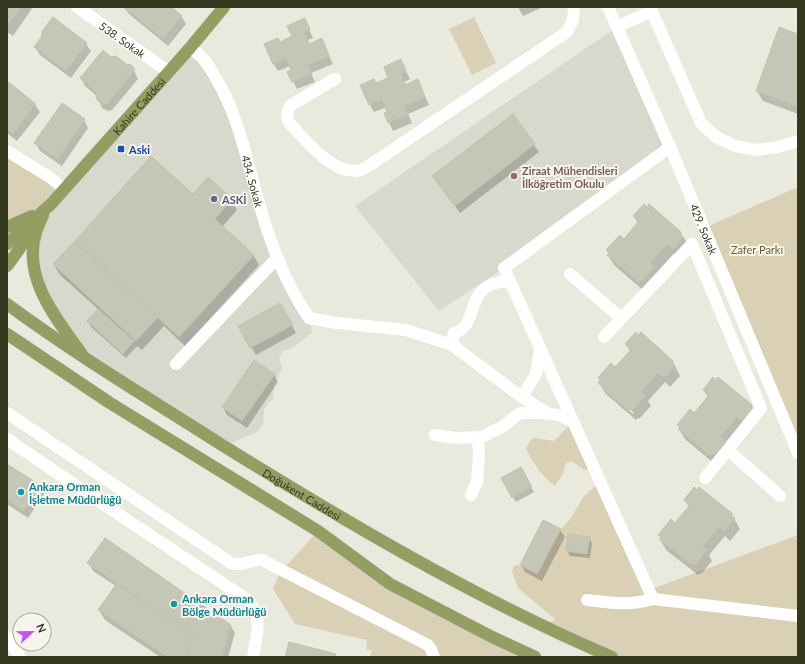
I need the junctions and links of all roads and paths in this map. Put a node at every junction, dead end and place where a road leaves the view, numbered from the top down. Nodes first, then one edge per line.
1 (77, 7) edge
2 (224, 7) edge
3 (574, 7) edge
4 (608, 7) edge
5 (651, 9) edge
6 (617, 27) junction
7 (190, 48) junction
8 (169, 72) junction
9 (335, 79) dead end
10 (798, 141) edge
11 (670, 147) junction
12 (7, 151) edge
13 (64, 189) junction
14 (42, 214) junction
15 (7, 227) edge
16 (7, 244) edge
17 (277, 258) junction
18 (7, 266) edge
19 (570, 274) dead end
20 (509, 281) junction
21 (7, 304) edge
22 (621, 318) junction
23 (744, 323) junction
24 (728, 329) junction
25 (7, 334) edge
26 (604, 337) dead end
27 (452, 345) junction
28 (540, 349) junction
29 (86, 360) junction
30 (176, 364) dead end
31 (522, 397) junction
32 (547, 413) junction
33 (7, 414) edge
34 (573, 422) junction
35 (435, 435) dead end
36 (478, 437) junction
37 (7, 439) edge
38 (728, 450) junction
39 (798, 453) edge
40 (705, 478) dead end
41 (471, 495) dead end
42 (780, 496) dead end
43 (652, 599) junction
44 (587, 600) dead end
45 (798, 616) edge
46 (7, 637) edge
47 (20, 657) edge
48 (253, 657) edge
49 (434, 657) edge
50 (536, 657) edge
51 (612, 657) edge

1 - 8 street, 538. Sokak
2 - 7 main road, Kahire Caddesi
3 - 9 street
4 - 6 street, 429. Sokak
5 - 6 street
5 - 10 street
6 - 11 street, 429. Sokak
7 - 8 main road, Kahire Caddesi
7 - 17 street, 434. Sokak
8 - 13 main road, Kahire Caddesi
11 - 20 street
11 - 23 street, 429. Sokak
12 - 13 street
13 - 14 main road, Kahire Caddesi
14 - 15 main road
14 - 16 main road, Kahire Caddesi
14 - 18 main road, Kahire Caddesi
14 - 29 main road
17 - 27 street, 434. Sokak
17 - 30 street
19 - 22 street
20 - 27 street
20 - 28 street
21 - 29 main road, Doğukent Caddesi
22 - 24 street
22 - 26 street
23 - 24 street
23 - 39 street, 429. Sokak
24 - 38 street
25 - 50 main road
27 - 31 street
28 - 31 street
28 - 34 street
29 - 51 main road, Doğukent Caddesi
31 - 32 street
32 - 34 street
32 - 36 street
33 - 49 street
34 - 43 street
35 - 36 street
36 - 41 street
37 - 48 street
38 - 40 street
38 - 42 street
43 - 44 street
43 - 45 street
46 - 47 street

